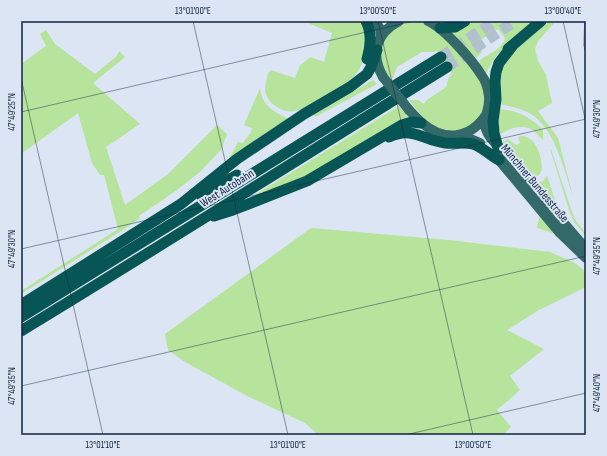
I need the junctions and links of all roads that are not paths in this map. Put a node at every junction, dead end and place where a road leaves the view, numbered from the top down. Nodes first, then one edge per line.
1 (366, 21) edge
2 (375, 21) edge
3 (400, 21) edge
4 (428, 21) edge
5 (466, 21) edge
6 (541, 21) edge
7 (440, 28) junction
8 (380, 37) junction
9 (513, 45) junction
10 (377, 50) junction
11 (441, 57) tunnel mouth
12 (447, 67) tunnel mouth
13 (487, 88) junction
14 (493, 99) junction
15 (305, 113) junction
16 (489, 113) junction
17 (421, 123) junction
18 (457, 135) junction
19 (491, 148) junction
20 (256, 170) junction
21 (316, 176) junction
22 (181, 204) junction
23 (198, 221) junction
24 (586, 249) edge
25 (586, 258) edge
26 (21, 305) edge
27 (21, 317) edge
28 (21, 331) edge

1 - 15 highway
2 - 8 main road
3 - 8 main road
4 - 7 main road
5 - 7 highway
6 - 9 highway
7 - 13 main road
8 - 10 main road, Münchner Bundesstraße
9 - 13 highway
9 - 14 highway
10 - 15 highway
10 - 17 main road, Münchner Bundesstraße, bridge
11 - 20 highway, West Autobahn
12 - 23 highway, West Autobahn
13 - 14 main road
14 - 16 highway
15 - 22 highway
16 - 18 main road, Münchner Bundesstraße
16 - 19 highway
17 - 18 main road, Münchner Bundesstraße
17 - 21 highway
18 - 19 main road, Münchner Bundesstraße
19 - 21 highway
19 - 24 main road, Münchner Bundesstraße
19 - 25 main road, Münchner Bundesstraße
20 - 22 highway
20 - 27 highway, West Autobahn
21 - 23 highway
22 - 26 highway
23 - 28 highway, West Autobahn

